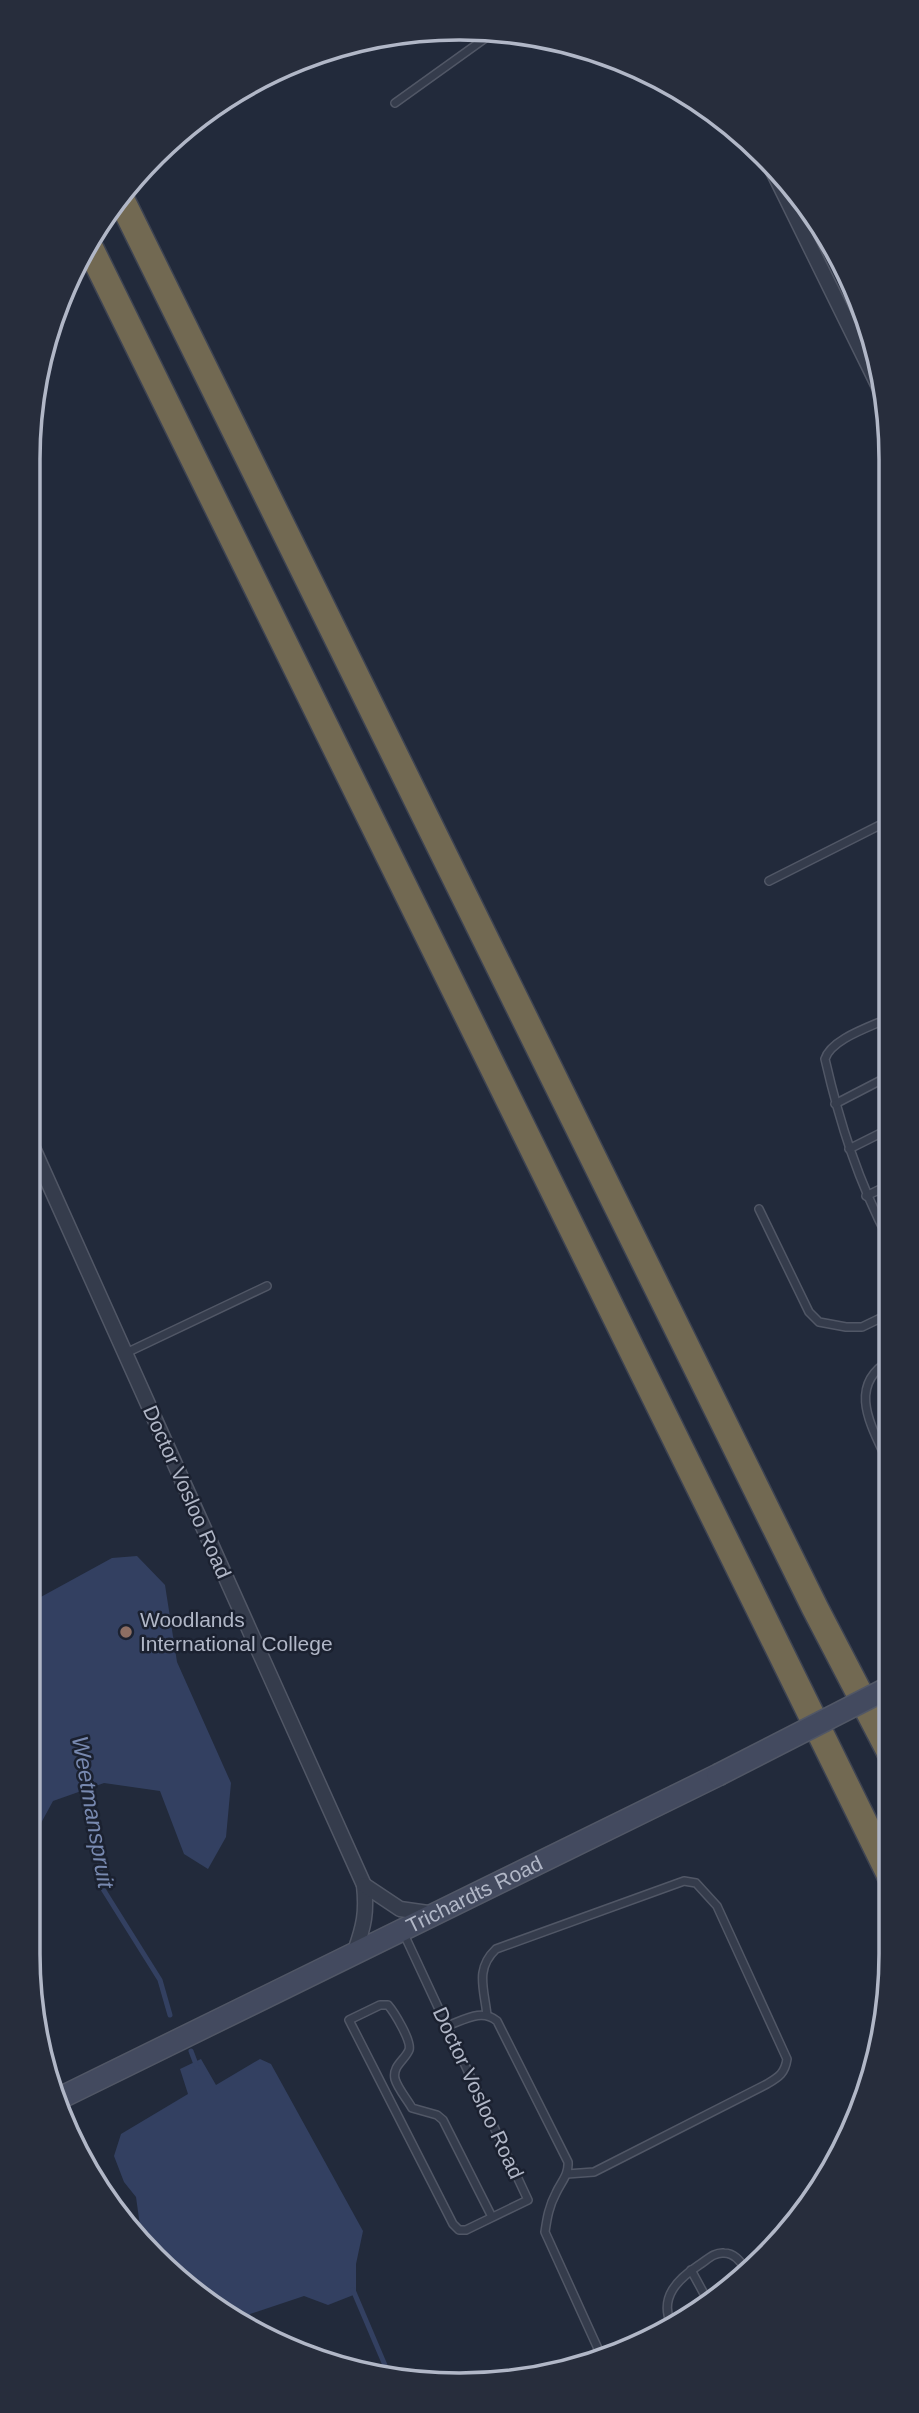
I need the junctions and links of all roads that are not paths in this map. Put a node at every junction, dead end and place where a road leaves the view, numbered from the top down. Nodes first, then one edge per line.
1 (482, 41) edge
2 (395, 103) dead end
3 (785, 195) edge
4 (125, 207) edge
5 (93, 255) edge
6 (867, 362) edge
7 (879, 826) edge
8 (769, 881) dead end
9 (879, 1023) edge
10 (879, 1081) edge
11 (835, 1104) junction
12 (879, 1134) edge
13 (849, 1149) junction
14 (40, 1164) edge
15 (879, 1190) edge
16 (866, 1196) junction
17 (759, 1209) dead end
18 (879, 1220) edge
19 (267, 1286) dead end
20 (879, 1319) edge
21 (125, 1353) junction
22 (879, 1367) edge
23 (879, 1443) edge
24 (879, 1693) edge
25 (879, 1731) edge
26 (854, 1804) junction
27 (879, 1853) edge
28 (879, 1857) edge
29 (364, 1885) junction
30 (435, 1914) junction
31 (402, 1929) junction
32 (355, 1951) junction
33 (487, 2015) junction
34 (447, 2026) junction
35 (395, 2078) junction
36 (381, 2086) junction
37 (65, 2095) edge
38 (567, 2174) junction
39 (492, 2217) junction
40 (742, 2264) edge
41 (691, 2270) junction
42 (704, 2294) edge
43 (668, 2318) edge
44 (598, 2349) edge

1 - 2 lane
3 - 6 street
4 - 25 highway
5 - 26 highway
7 - 8 lane
9 - 11 lane
10 - 11 lane
11 - 13 lane
12 - 13 lane
13 - 16 lane
14 - 21 street, Doctor Vosloo Road
15 - 16 lane
16 - 18 lane
17 - 20 lane
19 - 21 lane
21 - 29 street, Doctor Vosloo Road
22 - 23 lane
24 - 30 street, Trichardts Road, bridge
26 - 27 highway
26 - 28 highway
29 - 30 street
29 - 32 street, Doctor Vosloo Road
30 - 31 street, Trichardts Road
31 - 32 street, Trichardts Road
31 - 34 lane, Doctor Vosloo Road
32 - 37 street, Trichardts Road
33 - 34 lane
33 - 38 lane
33 - 38 lane
34 - 39 lane, Doctor Vosloo Road
35 - 36 lane
35 - 36 lane, Doctor Vosloo Road
35 - 39 lane
36 - 39 lane, Doctor Vosloo Road
38 - 44 lane
40 - 41 lane
41 - 42 lane
41 - 43 lane

